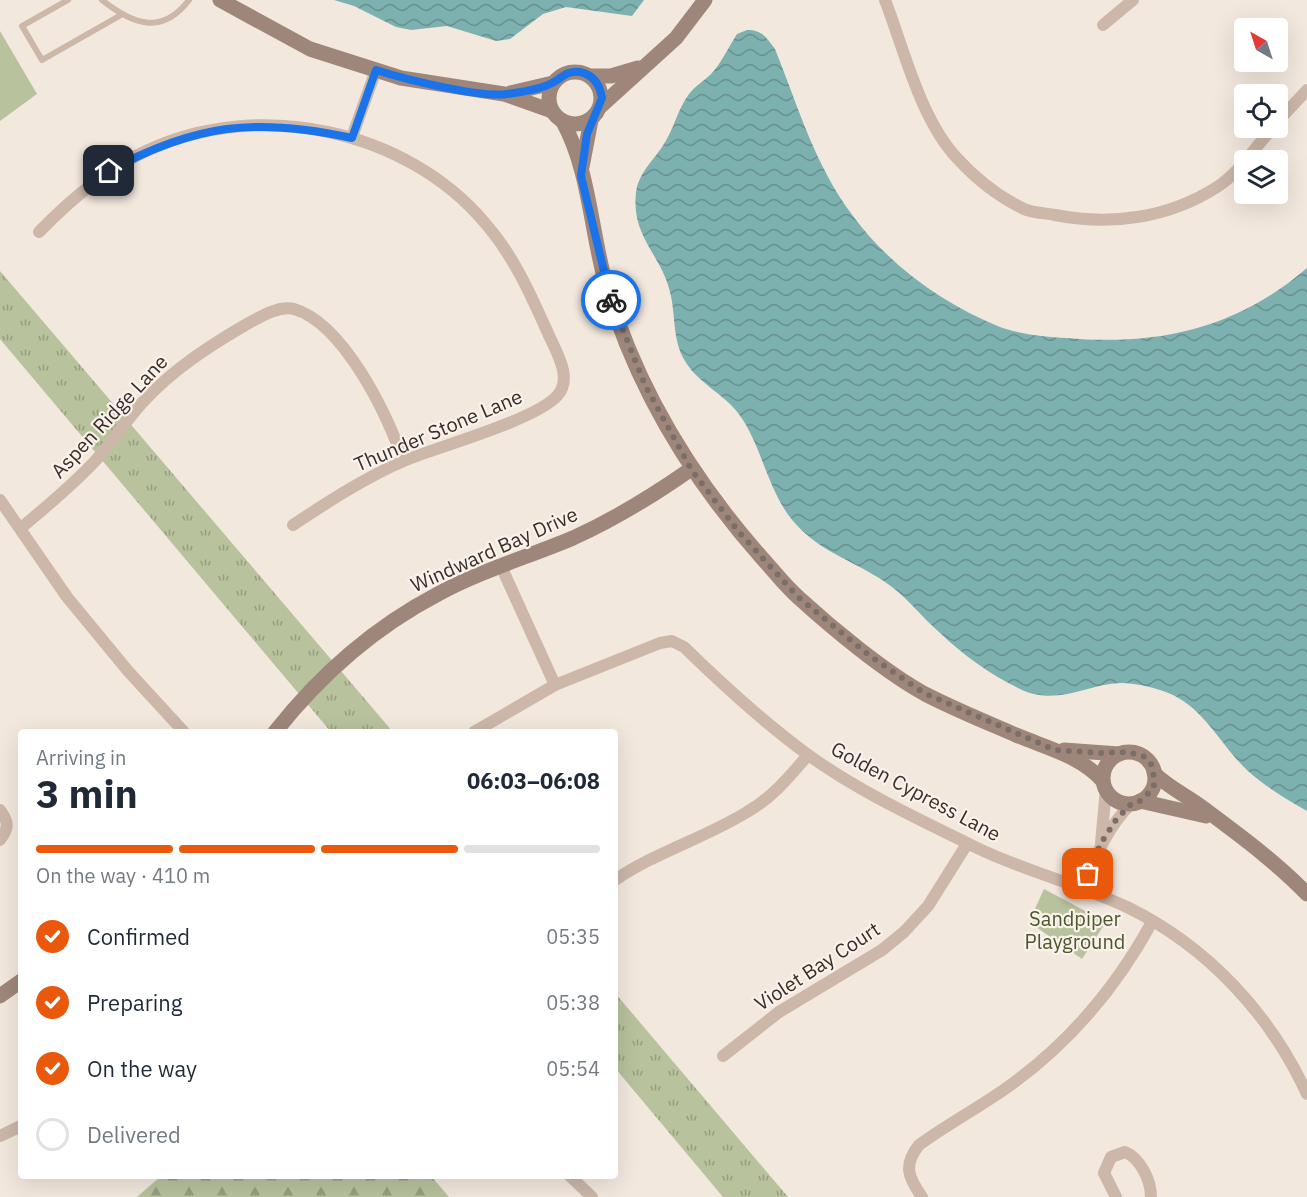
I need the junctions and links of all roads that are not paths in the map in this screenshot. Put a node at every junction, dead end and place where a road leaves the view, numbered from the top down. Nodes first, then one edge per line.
1 (68, 0) edge
2 (102, 0) edge
3 (189, 0) edge
4 (220, 0) edge
5 (705, 0) edge
6 (885, 0) edge
7 (1133, 0) edge
8 (121, 15) junction
9 (1102, 25) dead end
10 (646, 65) junction
11 (376, 70) junction
12 (591, 76) junction
13 (553, 83) junction
14 (1307, 90) edge
15 (504, 94) junction
16 (601, 106) junction
17 (1288, 110) edge
18 (557, 116) junction
19 (591, 120) junction
20 (352, 138) junction
21 (1264, 138) edge
22 (581, 176) junction
23 (39, 232) dead end
24 (403, 461) junction
25 (691, 469) junction
26 (0, 500) edge
27 (293, 525) dead end
28 (21, 528) junction
29 (501, 566) junction
30 (555, 685) junction
31 (181, 729) edge
32 (278, 729) edge
33 (479, 729) edge
34 (1055, 750) junction
35 (1119, 754) junction
36 (808, 755) junction
37 (1154, 773) junction
38 (1104, 785) junction
39 (1136, 802) junction
40 (4, 815) edge
41 (1214, 818) junction
42 (0, 840) edge
43 (1101, 843) junction
44 (968, 844) junction
45 (618, 878) edge
46 (1082, 889) junction
47 (1307, 894) edge
48 (1152, 922) junction
49 (18, 983) edge
50 (0, 996) edge
51 (723, 1056) dead end
52 (1307, 1094) edge
53 (18, 1127) edge
54 (0, 1136) edge
55 (573, 1179) edge
56 (592, 1197) edge
57 (922, 1197) edge
58 (1116, 1197) edge
59 (1151, 1197) edge

1 - 8 lane
2 - 8 lane
3 - 8 lane
4 - 11 street
5 - 10 street
6 - 21 street
7 - 9 street
10 - 12 street
10 - 16 street
11 - 15 street
11 - 20 street
12 - 13 street
12 - 16 street
13 - 15 street
13 - 18 street
14 - 17 street
15 - 18 street
16 - 19 street
18 - 19 street
18 - 22 street
19 - 22 street
20 - 23 street
20 - 24 street, Thunder Stone Lane
22 - 25 street
24 - 27 street, Thunder Stone Lane
24 - 28 street, Aspen Ridge Lane
25 - 29 street, Windward Bay Drive
25 - 34 street
26 - 28 street
28 - 31 street
29 - 30 street
29 - 32 street, Windward Bay Drive
30 - 33 street
30 - 36 street, Golden Cypress Lane
34 - 35 street
34 - 38 street
35 - 37 street
35 - 38 street
36 - 44 street, Golden Cypress Lane
36 - 45 street
37 - 39 street
37 - 41 street
38 - 39 street
38 - 43 street
39 - 41 street
39 - 43 street
40 - 42 street
41 - 47 street
43 - 46 street
44 - 46 street, Golden Cypress Lane
44 - 51 street, Violet Bay Court
46 - 48 street, Golden Cypress Lane
48 - 52 street, Golden Cypress Lane
48 - 57 street
49 - 50 street
53 - 54 street
55 - 56 street
58 - 59 street

